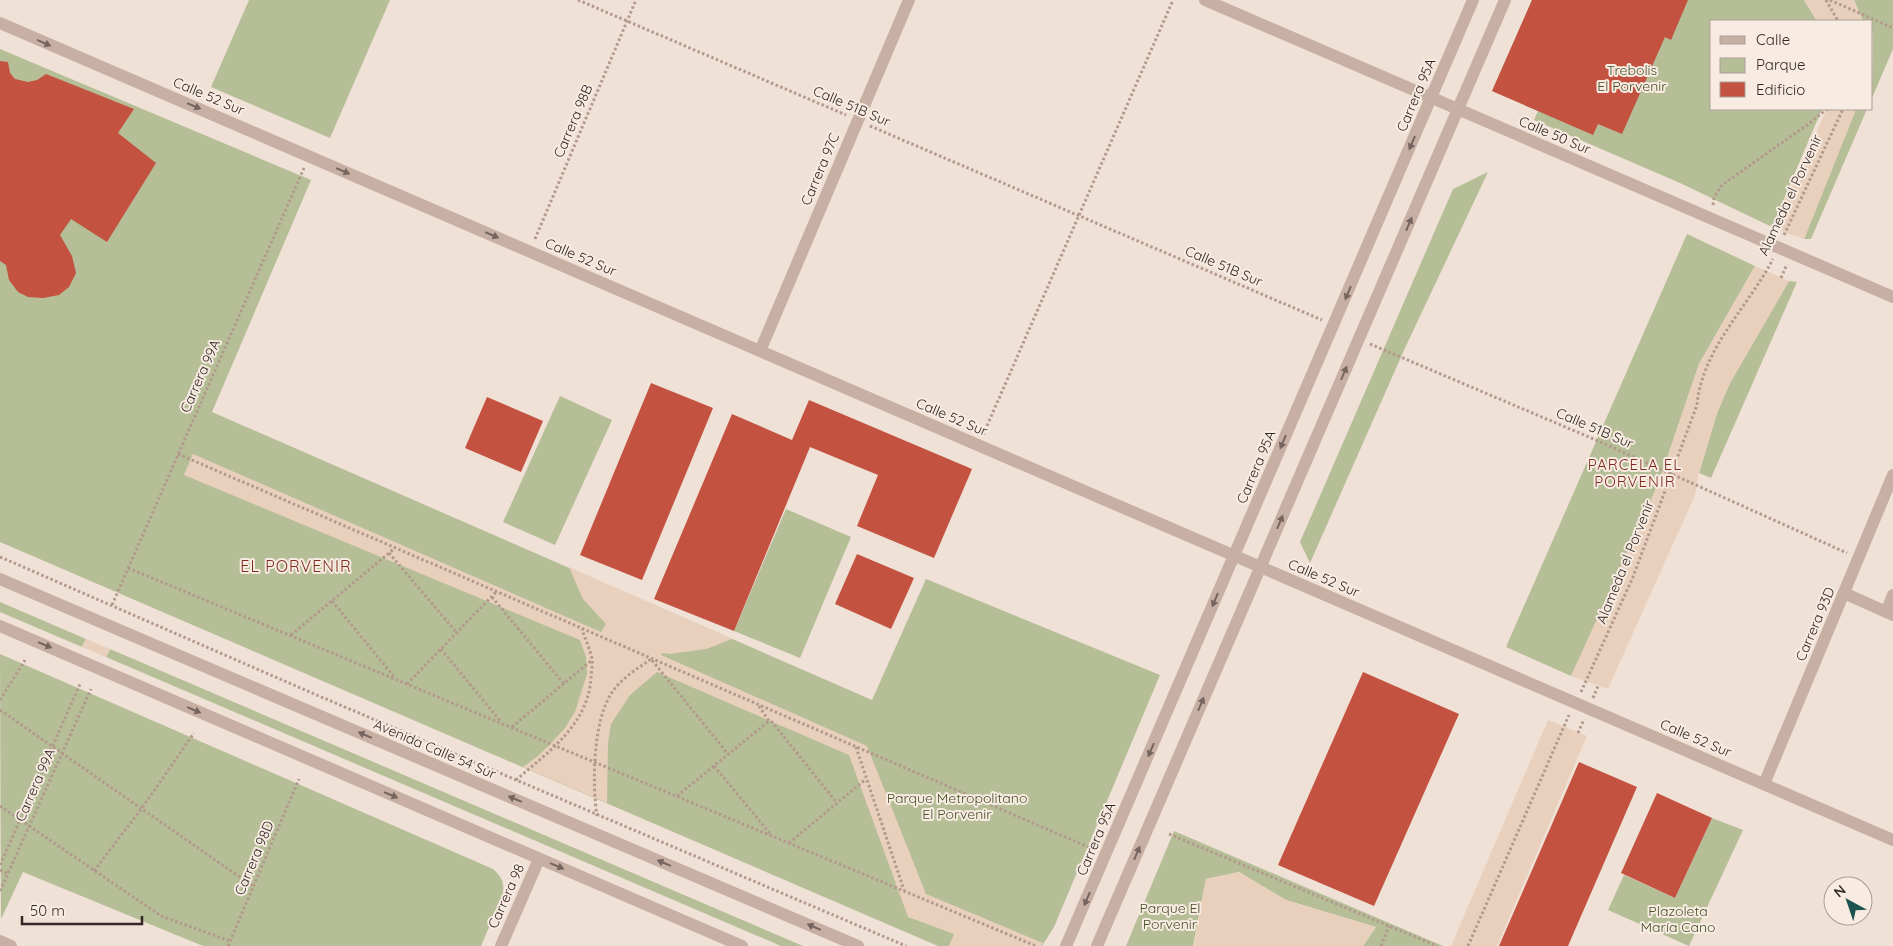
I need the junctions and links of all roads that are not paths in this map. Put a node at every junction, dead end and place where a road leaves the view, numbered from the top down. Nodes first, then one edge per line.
1 (909, 0) edge
2 (1205, 0) edge
3 (1473, 0) edge
4 (1505, 0) edge
5 (0, 23) edge
6 (1431, 98) junction
7 (1458, 110) junction
8 (1893, 297) edge
9 (760, 350) junction
10 (1893, 475) edge
11 (1234, 556) junction
12 (1260, 567) junction
13 (0, 579) edge
14 (1844, 593) junction
15 (1893, 596) edge
16 (1890, 613) edge
17 (0, 626) edge
18 (1764, 784) junction
19 (1893, 840) edge
20 (539, 859) junction
21 (0, 941) edge
22 (11, 946) edge
23 (501, 946) edge
24 (742, 946) edge
25 (858, 946) edge
26 (1066, 946) edge
27 (1097, 946) edge

1 - 9 street, Carrera 97C
2 - 6 street, Calle 50 Sur
3 - 6 street, Carrera 95A
4 - 7 street
5 -> 9 street, Calle 52 Sur
6 - 7 street, Calle 50 Sur
6 -> 11 street, Carrera 95A
7 - 8 street, Calle 50 Sur
12 -> 7 street
9 - 11 street, Calle 52 Sur
10 - 14 street, Carrera 93D
11 - 12 street, Calle 52 Sur
11 -> 26 street, Carrera 95A
12 - 18 street, Calle 52 Sur
27 -> 12 street
25 -> 13 street, Avenida Calle 54 Sur
14 - 16 street
14 - 18 street, Carrera 93D
15 - 16 street
17 -> 20 street
18 - 19 street, Calle 52 Sur
20 - 23 street, Carrera 98
20 -> 24 street
21 - 22 street

